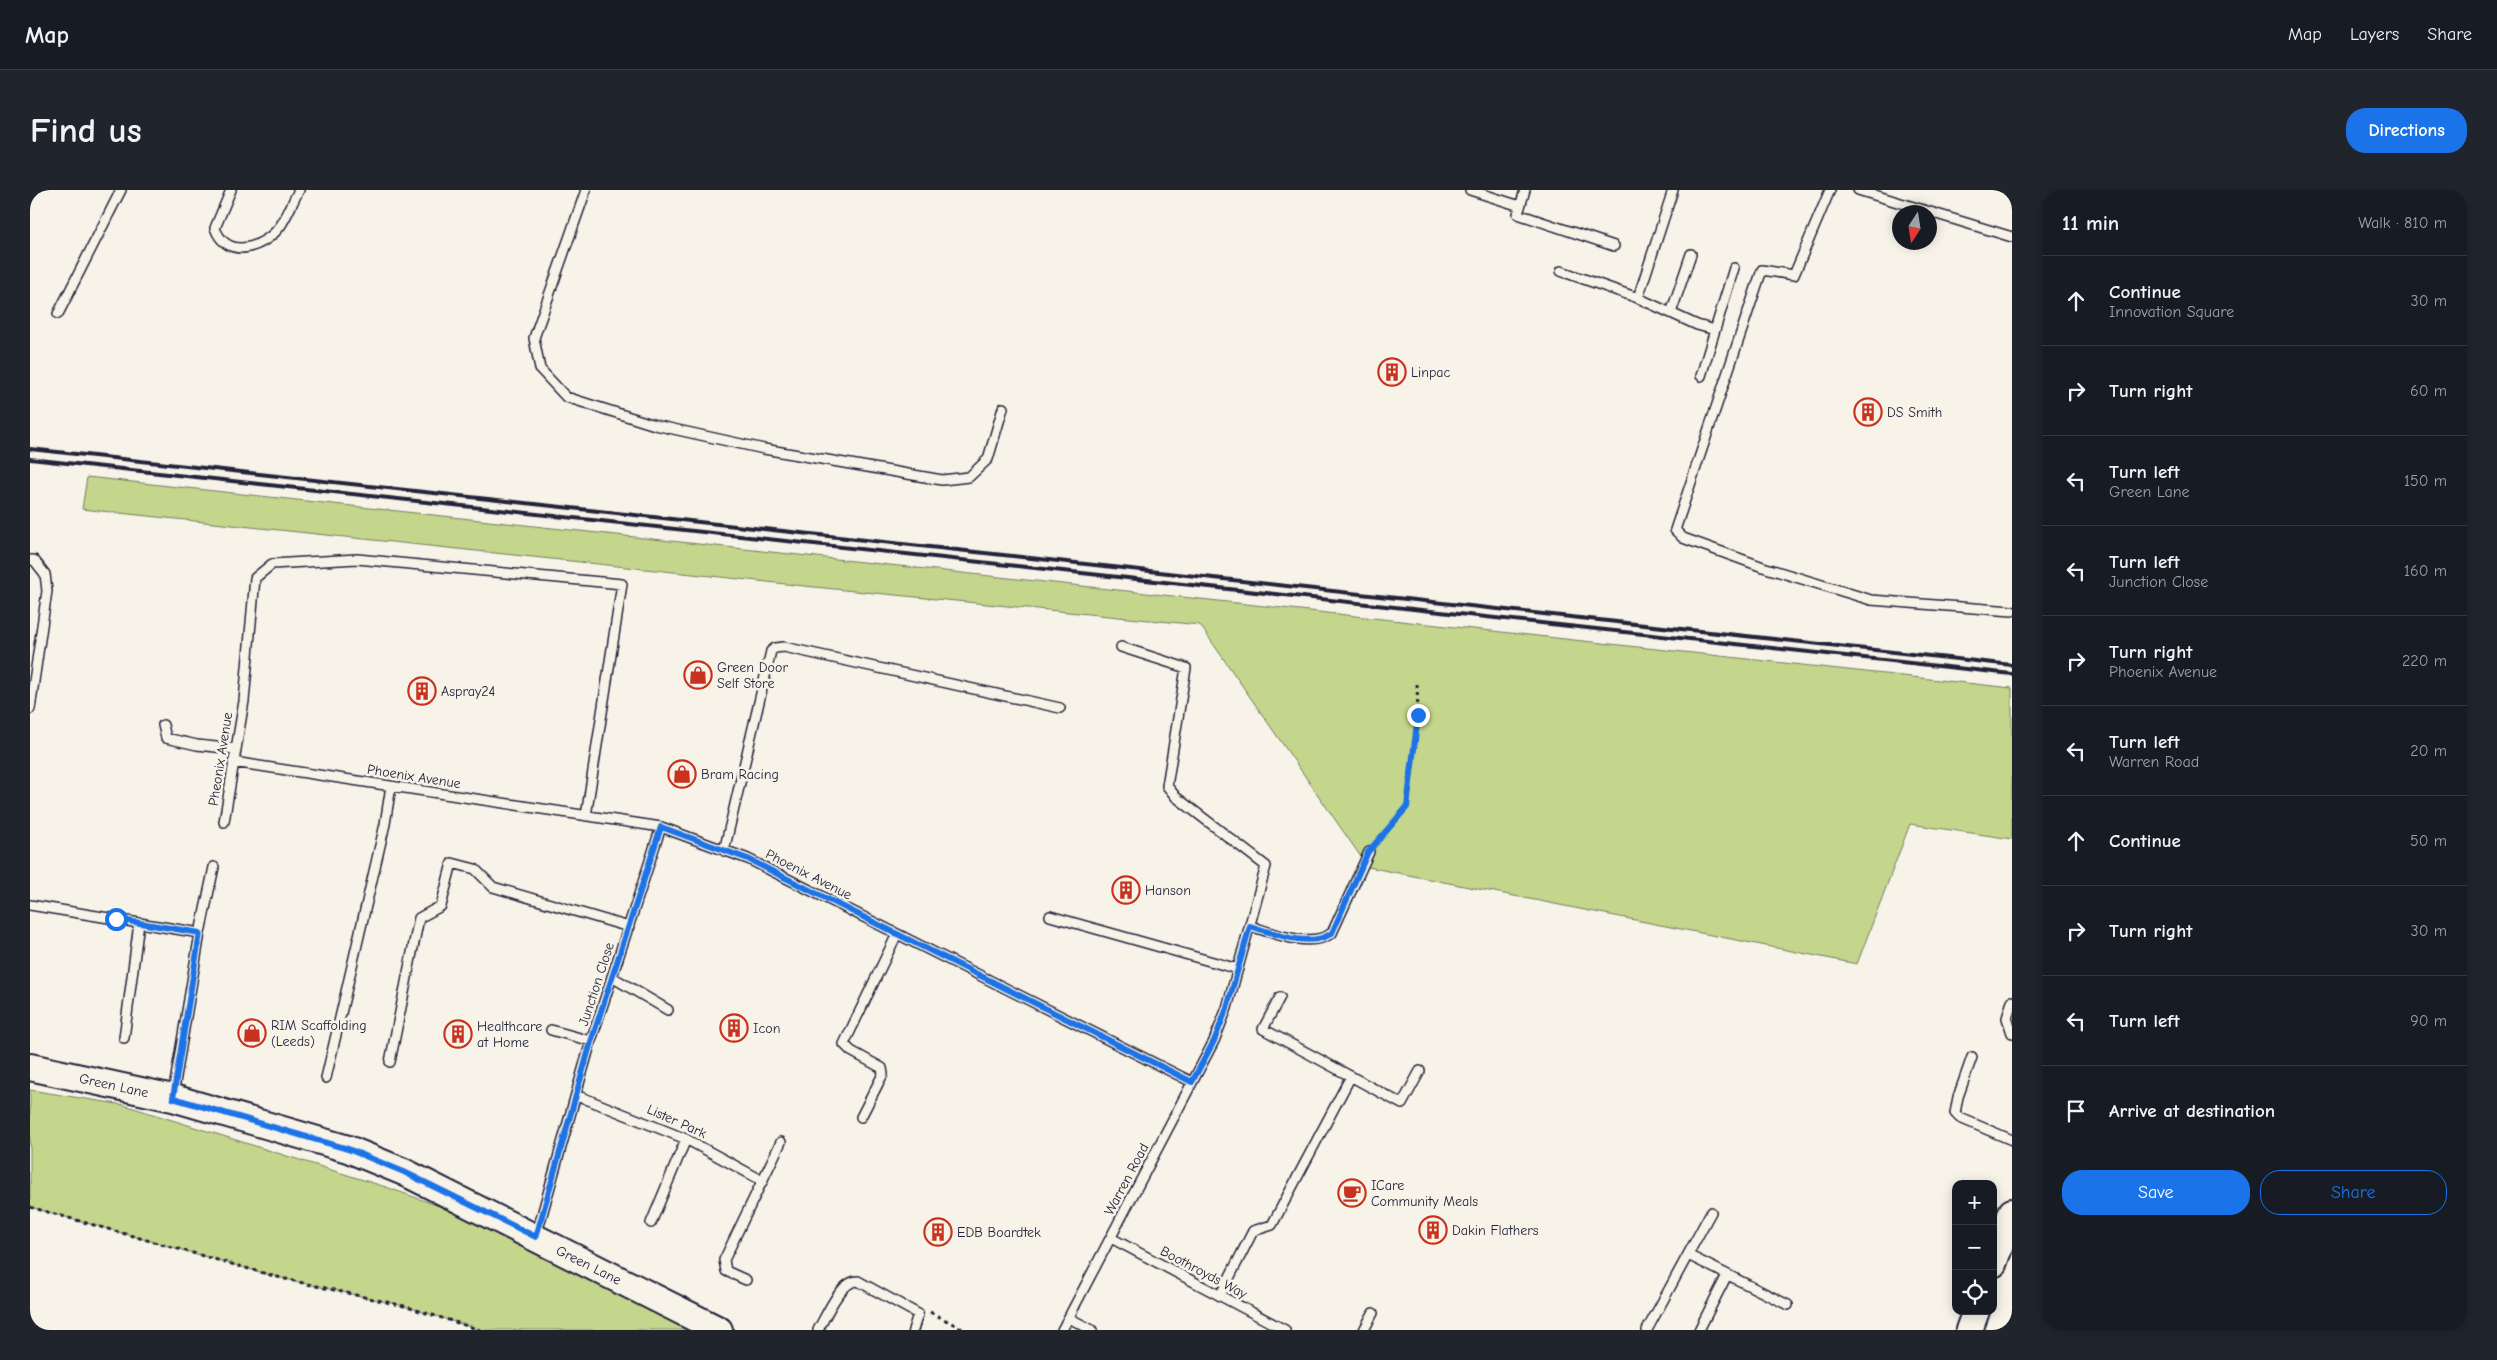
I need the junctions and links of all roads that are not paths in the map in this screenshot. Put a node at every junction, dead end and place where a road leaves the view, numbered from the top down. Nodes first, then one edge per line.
1 (121, 190) edge
2 (231, 190) edge
3 (299, 190) edge
4 (586, 190) edge
5 (1470, 190) edge
6 (1526, 190) edge
7 (1674, 190) edge
8 (1830, 190) edge
9 (1858, 190) edge
10 (1520, 206) junction
11 (2012, 238) edge
12 (1614, 246) dead end
13 (1691, 254) dead end
14 (1734, 268) dead end
15 (1561, 271) dead end
16 (1638, 298) junction
17 (1671, 313) junction
18 (58, 314) dead end
19 (1715, 330) junction
20 (1701, 376) dead end
21 (1003, 408) dead end
22 (30, 560) edge
23 (2012, 611) edge
24 (1121, 647) dead end
25 (1060, 708) dead end
26 (30, 709) edge
27 (163, 725) dead end
28 (236, 749) junction
29 (233, 762) junction
30 (391, 786) junction
31 (586, 816) junction
32 (224, 822) dead end
33 (661, 827) junction
34 (724, 851) junction
35 (1368, 852) road end
36 (214, 867) dead end
37 (30, 905) edge
38 (1050, 916) dead end
39 (139, 923) junction
40 (1250, 926) junction
41 (629, 927) junction
42 (200, 933) junction
43 (897, 934) junction
44 (1238, 969) junction
45 (612, 977) junction
46 (1280, 997) dead end
47 (2012, 1001) edge
48 (668, 1010) dead end
49 (551, 1030) dead end
50 (2012, 1032) edge
51 (124, 1038) dead end
52 (591, 1042) junction
53 (1972, 1057) dead end
54 (390, 1062) dead end
55 (30, 1067) edge
56 (1420, 1071) dead end
57 (1351, 1076) junction
58 (326, 1078) dead end
59 (1192, 1082) junction
60 (576, 1095) junction
61 (173, 1098) junction
62 (861, 1117) dead end
63 (686, 1139) junction
64 (2012, 1140) edge
65 (781, 1142) dead end
66 (763, 1181) junction
67 (1711, 1212) dead end
68 (2012, 1212) edge
69 (650, 1223) dead end
70 (536, 1237) junction
71 (1111, 1238) junction
72 (1997, 1253) edge
73 (1688, 1255) junction
74 (1727, 1275) junction
75 (746, 1280) dead end
76 (1220, 1296) junction
77 (1788, 1305) dead end
78 (1373, 1313) dead end
79 (1975, 1315) edge
80 (1069, 1318) junction
81 (719, 1330) edge
82 (818, 1330) edge
83 (912, 1330) edge
84 (1062, 1330) edge
85 (1092, 1330) edge
86 (1285, 1330) edge
87 (1364, 1330) edge
88 (1647, 1330) edge
89 (1699, 1330) edge
90 (1969, 1330) edge

1 - 18 lane
2 - 3 lane
4 - 21 lane
5 - 10 lane
6 - 10 lane
7 - 16 lane
8 - 23 lane
9 - 11 lane
10 - 12 lane
13 - 17 lane
14 - 19 lane
15 - 16 lane
16 - 17 lane
17 - 19 lane
19 - 20 lane
22 - 26 lane
24 - 40 lane, Warren Road
25 - 34 lane
27 - 28 lane
28 - 29 lane, Pheonix Avenue
28 - 31 lane, Pheonix Avenue
29 - 30 lane, Phoenix Avenue
29 - 32 lane, Pheonix Avenue
30 - 31 lane, Phoenix Avenue
30 - 58 lane
31 - 33 lane, Phoenix Avenue
33 - 34 lane, Phoenix Avenue
33 - 41 lane, Junction Close
34 - 43 lane, Phoenix Avenue
35 - 40 lane
36 - 42 lane
37 - 39 lane
38 - 44 lane
39 - 42 lane
39 - 51 lane
40 - 44 lane, Warren Road
41 - 45 lane, Junction Close
41 - 54 lane
42 - 61 lane
43 - 59 lane, Phoenix Avenue
43 - 62 lane
44 - 59 lane, Warren Road
45 - 48 lane
45 - 52 lane, Junction Close
46 - 57 lane
47 - 50 lane
49 - 52 lane
52 - 60 lane, Junction Close
53 - 64 lane
55 - 61 street, Green Lane
56 - 57 lane
57 - 76 lane
59 - 71 lane, Warren Road
60 - 63 lane, Lister Park
60 - 70 lane, Junction Close
61 - 70 street, Green Lane
63 - 66 lane, Lister Park
63 - 69 lane
65 - 66 lane
66 - 75 lane
67 - 73 lane
68 - 72 street
70 - 81 street, Green Lane
71 - 76 lane, Boothroyds Way
71 - 80 lane, Warren Road
73 - 74 lane
73 - 88 lane
74 - 77 lane
74 - 89 lane
76 - 86 lane, Boothroyds Way
78 - 87 lane
79 - 90 street
80 - 84 lane, Warren Road
80 - 85 lane
82 - 83 lane

